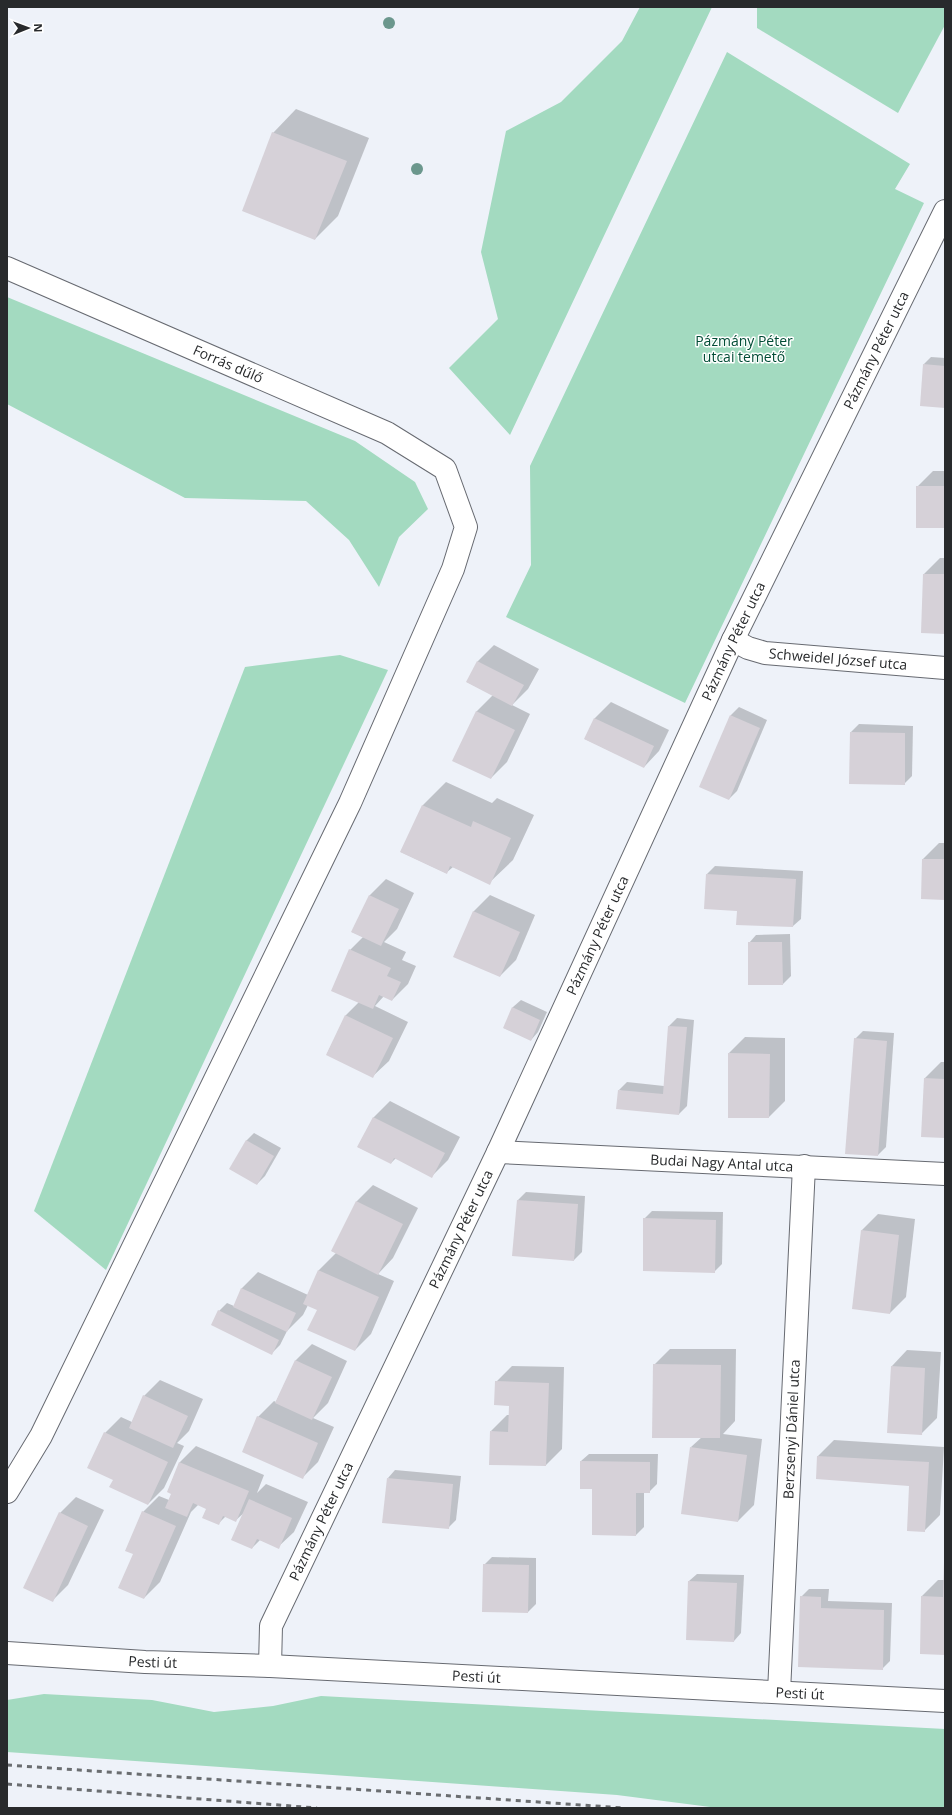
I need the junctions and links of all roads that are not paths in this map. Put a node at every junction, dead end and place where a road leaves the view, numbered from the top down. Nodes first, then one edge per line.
1 (945, 211) edge
2 (7, 268) edge
3 (733, 640) junction
4 (945, 668) edge
5 (498, 1152) junction
6 (804, 1166) junction
7 (945, 1174) edge
8 (7, 1492) edge
9 (7, 1653) edge
10 (270, 1666) junction
11 (779, 1692) junction
12 (945, 1701) edge

1 - 3 street, Pázmány Péter utca
2 - 8 street, Forrás dűlő
3 - 4 street, Schweidel József utca
3 - 5 street, Pázmány Péter utca
5 - 6 street, Budai Nagy Antal utca
5 - 10 street, Pázmány Péter utca
6 - 7 street, Budai Nagy Antal utca
6 - 11 street, Berzsenyi Dániel utca
9 - 10 street, Pesti út
10 - 11 street, Pesti út
11 - 12 street, Pesti út

